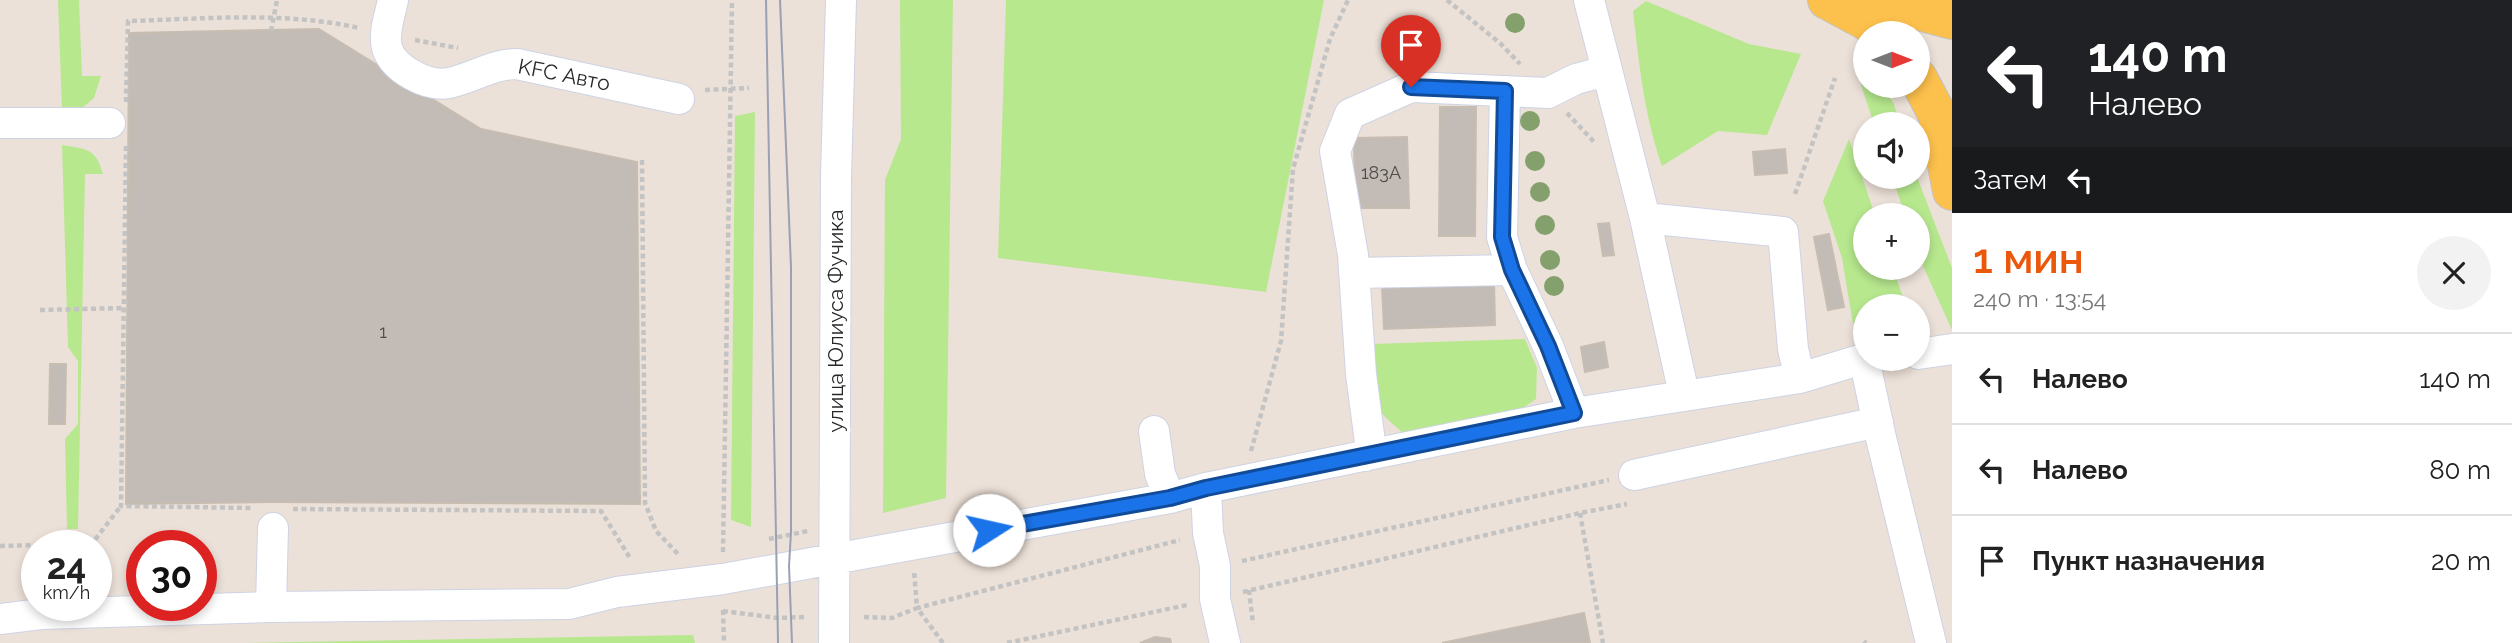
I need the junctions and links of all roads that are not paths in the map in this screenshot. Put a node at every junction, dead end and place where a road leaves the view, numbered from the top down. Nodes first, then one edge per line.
1 (393, 0) edge
2 (841, 0) edge
3 (1589, 0) edge
4 (1827, 0) edge
5 (1877, 0) edge
6 (1952, 20) edge
7 (1867, 21) edge
8 (1606, 71) junction
9 (1505, 91) junction
10 (692, 95) road end
11 (1929, 98) edge
12 (0, 123) edge
13 (121, 124) road end
14 (1951, 171) edge
15 (1645, 218) junction
16 (1512, 270) junction
17 (1354, 273) junction
18 (1952, 349) edge
19 (1930, 352) edge
20 (1853, 362) edge
21 (1868, 371) edge
22 (1800, 378) junction
23 (1684, 394) junction
24 (1574, 413) junction
25 (1878, 422) junction
26 (1154, 431) dead end
27 (1366, 456) junction
28 (1206, 488) junction
29 (1634, 488) road end
30 (1170, 498) junction
31 (272, 515) road end
32 (835, 559) junction
33 (271, 607) junction
34 (0, 619) edge
35 (834, 643) edge
36 (1225, 643) edge
37 (1931, 643) edge

1 - 10 street, KFC Авто
2 - 32 street, улица Юлиуса Фучика
3 - 8 street
4 - 7 main road
5 - 6 main road
8 - 9 street
8 - 15 street
9 - 16 street
9 - 17 street
11 - 14 main road
12 - 13 street
15 - 22 street
15 - 23 street
16 - 17 street
16 - 24 street
17 - 27 street
18 - 19 street
20 - 22 street
21 - 25 street
22 - 23 street
23 - 24 street
24 - 27 street
25 - 29 street
25 - 37 street
26 - 30 street
27 - 28 street
28 - 30 street
28 - 36 street
30 - 32 street
31 - 33 street
32 - 33 street
32 - 35 street, улица Юлиуса Фучика
33 - 34 street

